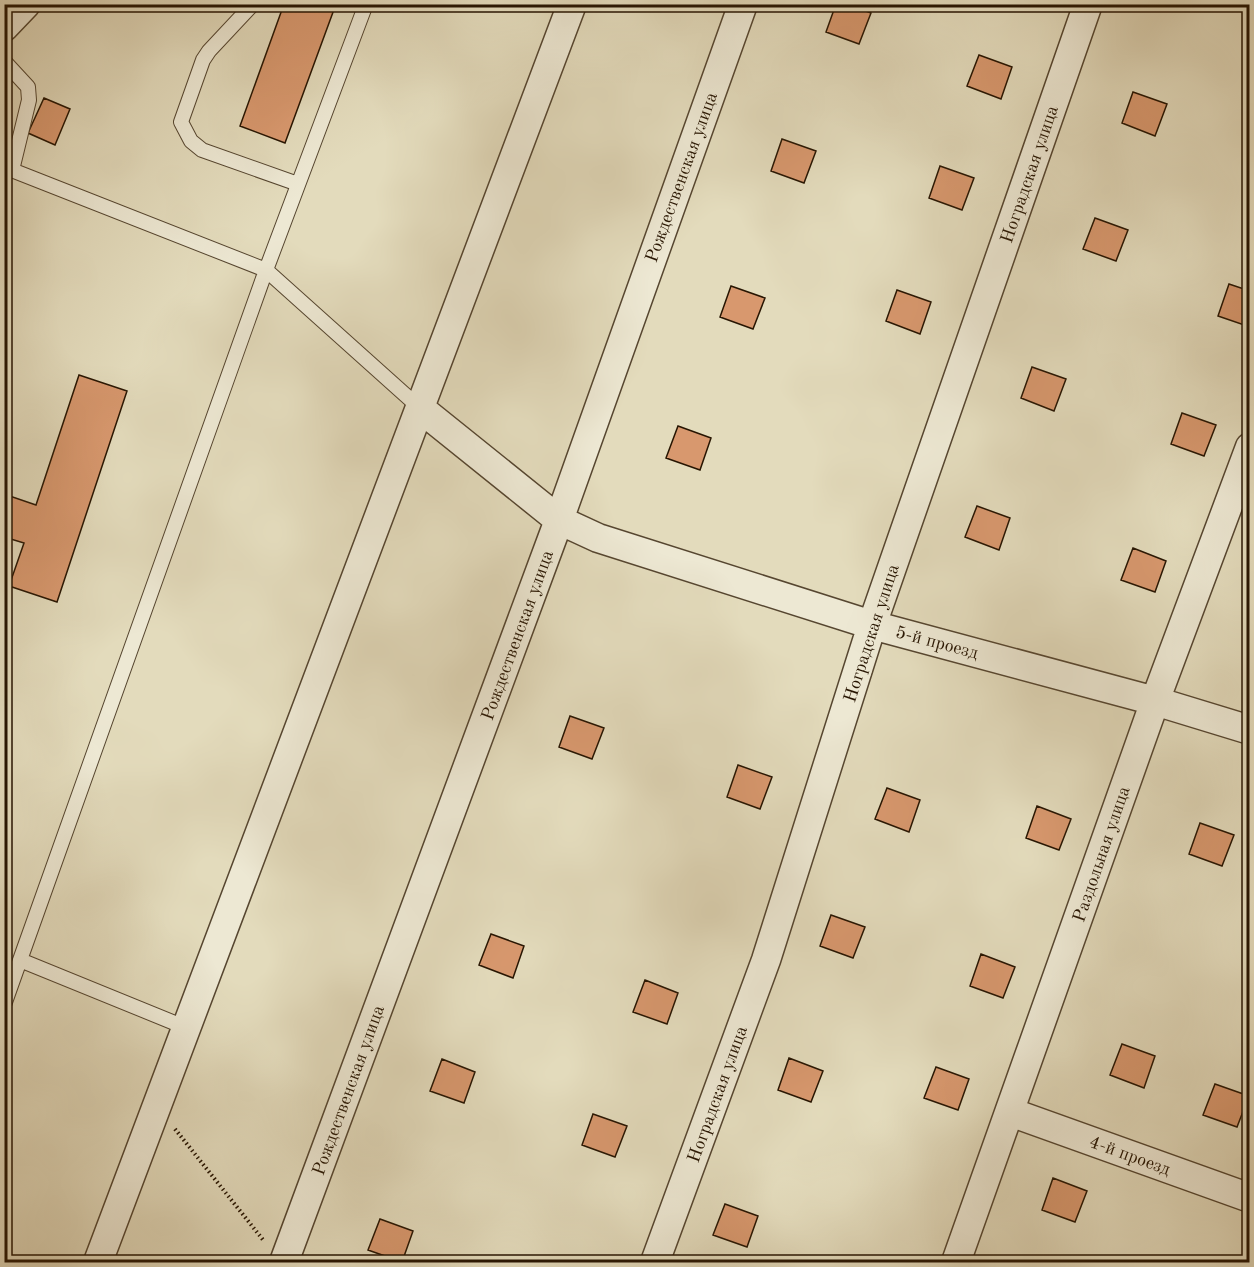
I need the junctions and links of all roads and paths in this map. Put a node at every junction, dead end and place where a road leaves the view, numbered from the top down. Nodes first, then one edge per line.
1 (26, 4) edge
2 (253, 4) edge
3 (366, 4) edge
4 (572, 4) edge
5 (743, 4) edge
6 (1088, 4) edge
7 (4, 27) edge
8 (4, 62) edge
9 (8, 169) edge
10 (298, 184) junction
11 (266, 270) junction
12 (421, 408) junction
13 (1250, 447) edge
14 (560, 520) junction
15 (872, 625) junction
16 (1155, 701) junction
17 (1250, 730) edge
18 (20, 960) junction
19 (4, 1005) edge
20 (188, 1028) junction
21 (157, 1106) junction
22 (1010, 1112) junction
23 (1250, 1198) edge
24 (275, 1253) edge
25 (98, 1263) edge
26 (655, 1263) edge
27 (956, 1263) edge

1 - 7 street
2 - 10 lane
3 - 10 lane
4 - 12 street
5 - 14 street, Рождественская улица
6 - 15 street, Ноградская улица
8 - 9 lane
9 - 11 lane
10 - 11 lane
11 - 12 lane
11 - 18 lane
12 - 14 street, 5-й проезд
12 - 20 street
13 - 16 street, Раздольная улица
14 - 15 street, 5-й проезд
14 - 24 street, Рождественская улица
15 - 16 street, 5-й проезд
15 - 26 street, Ноградская улица
16 - 17 street, 5-й проезд
16 - 22 street, Раздольная улица
18 - 19 lane
18 - 20 lane
20 - 21 street
21 - 24 path
21 - 25 street
22 - 23 street, 4-й проезд
22 - 27 street, Раздольная улица

